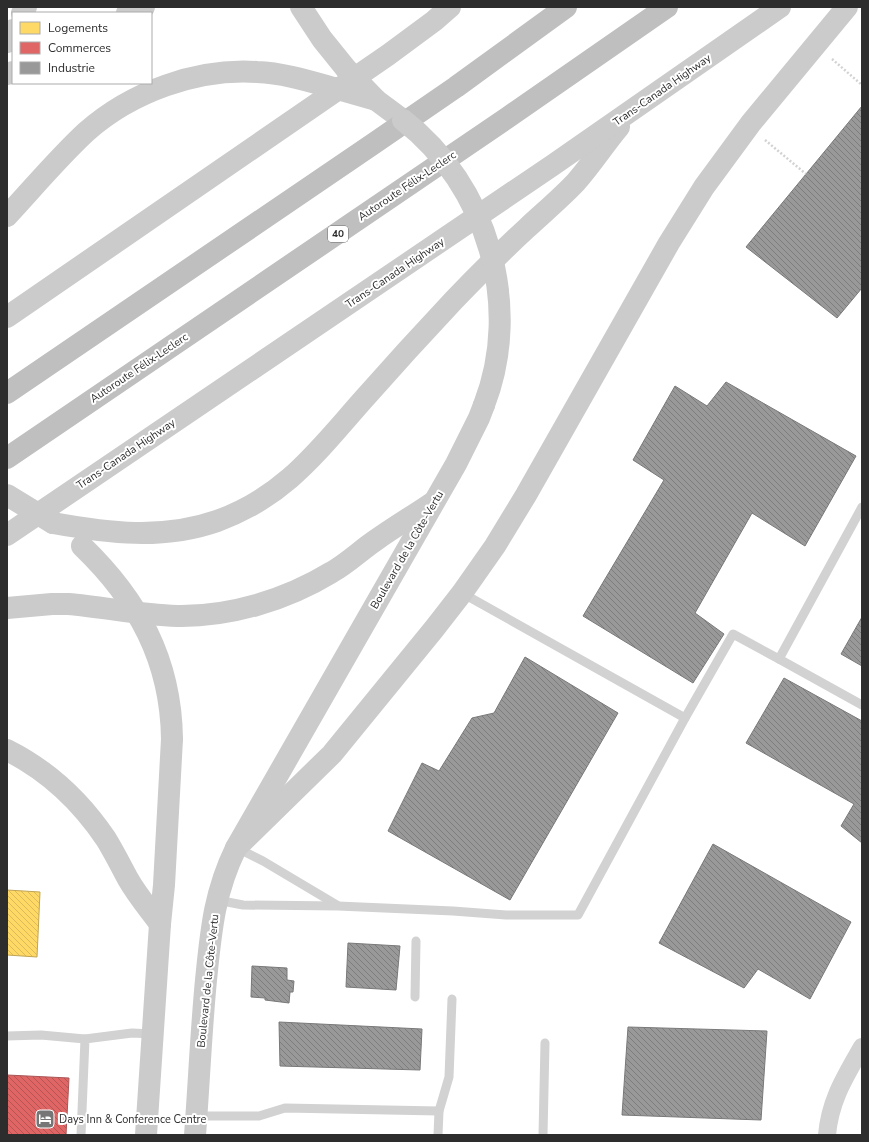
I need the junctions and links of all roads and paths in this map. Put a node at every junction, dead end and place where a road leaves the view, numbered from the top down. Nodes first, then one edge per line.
1 (144, 7) edge
2 (302, 7) edge
3 (450, 7) edge
4 (566, 7) edge
5 (667, 7) edge
6 (780, 7) edge
7 (847, 7) edge
8 (130, 12) edge
9 (12, 32) edge
10 (7, 42) edge
11 (826, 55) dead end
12 (862, 84) edge
13 (376, 100) junction
14 (632, 110) junction
15 (760, 136) dead end
16 (806, 174) dead end
17 (7, 216) edge
18 (7, 317) edge
19 (7, 393) edge
20 (7, 458) edge
21 (7, 495) edge
22 (434, 502) junction
23 (862, 507) edge
24 (53, 523) junction
25 (7, 535) edge
26 (462, 592) junction
27 (7, 608) edge
28 (778, 659) junction
29 (862, 705) edge
30 (685, 718) junction
31 (7, 750) edge
32 (236, 848) junction
33 (217, 900) junction
34 (338, 906) junction
35 (160, 924) junction
36 (416, 941) dead end
37 (415, 997) dead end
38 (452, 999) dead end
39 (153, 1034) junction
40 (7, 1036) edge
41 (85, 1039) junction
42 (545, 1043) dead end
43 (862, 1047) edge
44 (439, 1111) junction
45 (196, 1126) edge
46 (81, 1135) edge
47 (146, 1135) edge
48 (438, 1135) edge
49 (543, 1135) edge
50 (827, 1135) edge

1 - 8 main road
2 - 13 main road, Boulevard de la Côte-Vertu, bridge
3 - 18 main road
4 - 19 highway
5 - 20 highway, Autoroute Félix-Leclerc / 40
6 - 14 main road, Trans-Canada Highway
7 - 26 main road
9 - 10 main road
11 - 12 path
13 - 17 main road, bridge
13 - 22 main road, Boulevard de la Côte-Vertu, bridge
14 - 24 main road
14 - 25 main road, Trans-Canada Highway
15 - 16 path
21 - 24 main road, bridge
22 - 27 main road
22 - 32 main road, Boulevard de la Côte-Vertu
23 - 28 lane
24 - 35 main road, bridge
26 - 30 lane
26 - 32 main road
28 - 29 lane
28 - 30 lane
30 - 34 lane
31 - 35 main road
32 - 33 main road, Boulevard de la Côte-Vertu
32 - 34 lane
33 - 34 lane
33 - 45 main road, Boulevard de la Côte-Vertu
35 - 39 main road
36 - 37 lane
38 - 44 lane
39 - 41 lane
39 - 47 main road
40 - 41 lane
41 - 46 lane
42 - 49 lane
43 - 50 street
44 - 45 lane
44 - 48 lane

